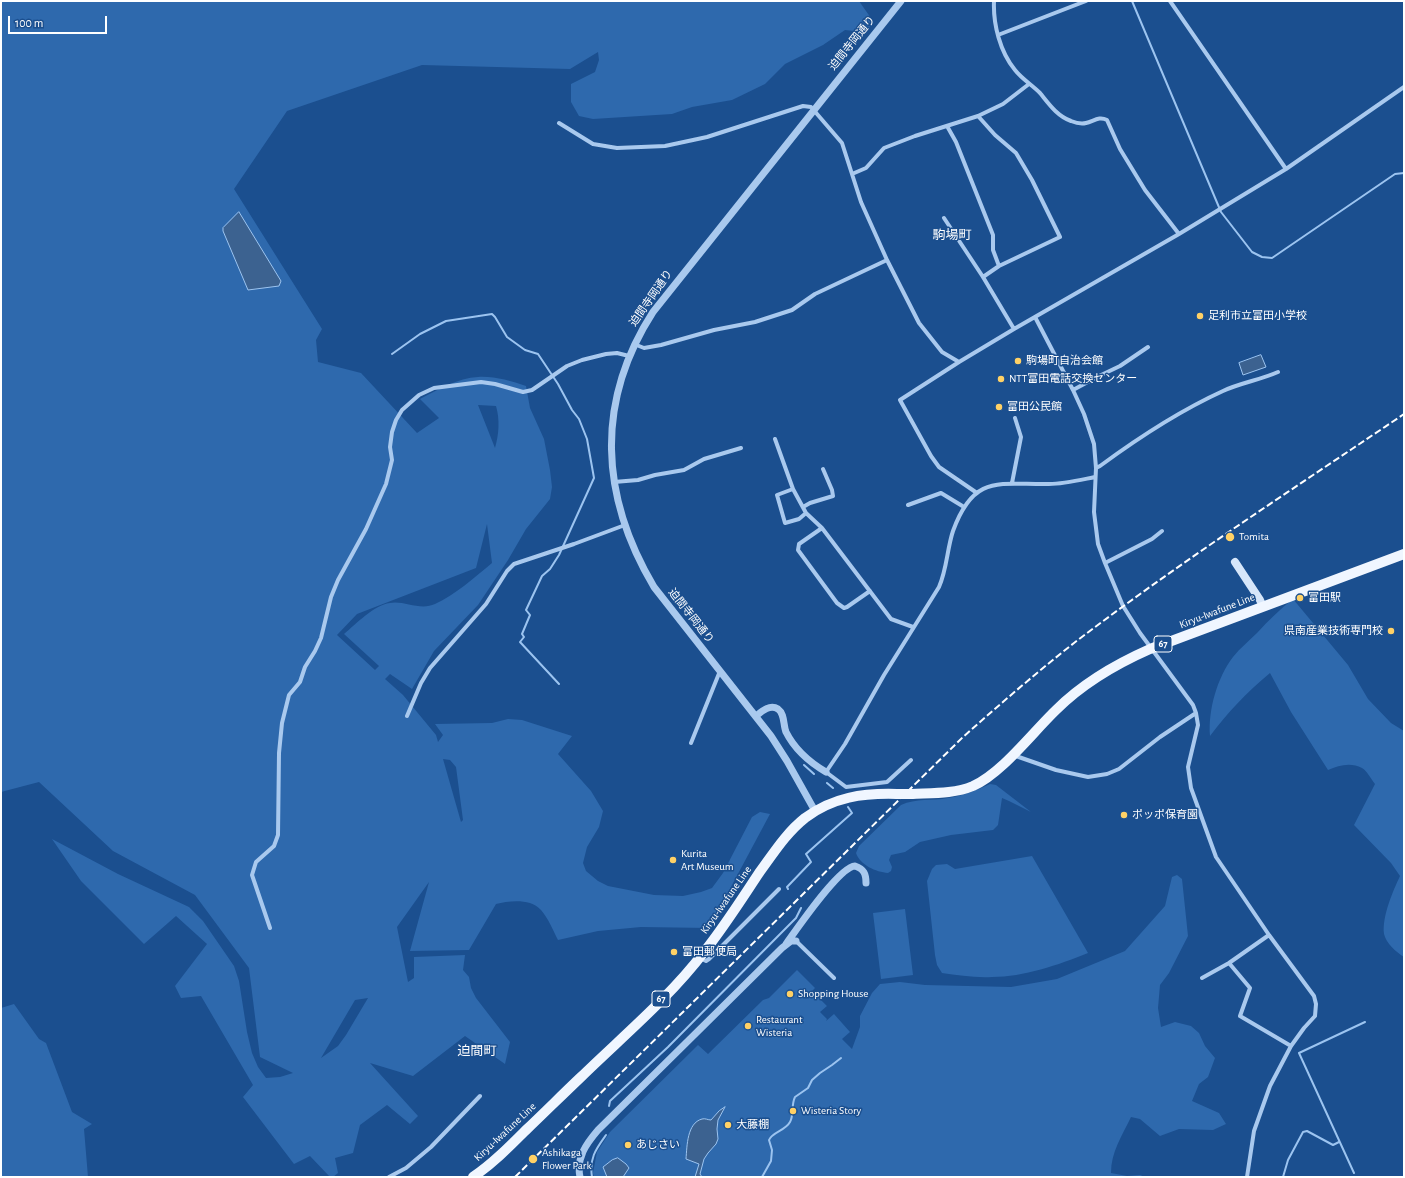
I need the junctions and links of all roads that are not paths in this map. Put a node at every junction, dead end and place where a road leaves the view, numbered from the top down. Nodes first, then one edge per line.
1 (901, 1) edge
2 (994, 1) edge
3 (1086, 1) edge
4 (1170, 1) edge
5 (896, 4) edge
6 (998, 35) junction
7 (1029, 84) junction
8 (1404, 87) edge
9 (814, 109) junction
10 (978, 116) junction
11 (559, 123) dead end
12 (947, 126) junction
13 (1286, 169) junction
14 (852, 174) junction
15 (944, 218) dead end
16 (1179, 234) junction
17 (887, 260) junction
18 (1000, 266) junction
19 (983, 277) junction
20 (1035, 317) junction
21 (1014, 329) junction
22 (634, 344) junction
23 (1148, 347) dead end
24 (629, 356) junction
25 (959, 362) junction
26 (1278, 372) dead end
27 (1073, 390) junction
28 (1015, 418) dead end
29 (775, 439) dead end
30 (740, 448) dead end
31 (1096, 468) junction
32 (823, 470) dead end
33 (1095, 477) junction
34 (614, 482) junction
35 (1012, 483) junction
36 (793, 489) junction
37 (977, 493) junction
38 (908, 505) dead end
39 (803, 507) junction
40 (964, 507) junction
41 (806, 513) junction
42 (624, 525) junction
43 (822, 528) junction
44 (1162, 531) dead end
45 (1403, 556) edge
46 (1235, 562) dead end
47 (1105, 563) junction
48 (870, 591) junction
49 (1263, 607) junction
50 (913, 627) junction
51 (1150, 649) junction
52 (720, 670) junction
53 (1196, 713) junction
54 (407, 716) dead end
55 (756, 716) junction
56 (691, 743) dead end
57 (1013, 754) junction
58 (911, 760) dead end
59 (826, 772) junction
60 (815, 811) junction
61 (866, 883) dead end
62 (779, 889) dead end
63 (270, 928) dead end
64 (1269, 935) junction
65 (796, 941) joint
66 (782, 948) junction
67 (700, 958) junction
68 (1229, 963) junction
69 (834, 978) dead end
70 (1202, 978) dead end
71 (1291, 1046) junction
72 (480, 1096) dead end
73 (389, 1177) edge
74 (473, 1177) edge
75 (580, 1177) edge
76 (1247, 1177) edge

1 - 5 street, 迫間寺岡通り
2 - 6 street
3 - 6 street
4 - 13 street
5 - 9 street, 迫間寺岡通り
6 - 7 street
7 - 10 street
7 - 16 street
8 - 13 street
9 - 11 street
9 - 14 street
9 - 22 street, 迫間寺岡通り
10 - 12 street
10 - 18 street
12 - 14 street
12 - 18 street
13 - 16 street
14 - 17 street
15 - 19 street
16 - 20 street
17 - 22 street
17 - 25 street
18 - 19 street
19 - 21 street
20 - 21 street
20 - 27 street
21 - 25 street
22 - 24 street, 迫間寺岡通り
23 - 27 street
24 - 34 street, 迫間寺岡通り
24 - 63 street
25 - 37 street
26 - 31 street
27 - 31 street
28 - 35 street
29 - 36 street
30 - 34 street
31 - 33 street
32 - 39 street
33 - 35 street
33 - 47 street
34 - 42 street, 迫間寺岡通り
35 - 37 street
36 - 39 street
36 - 41 street
37 - 40 street
38 - 40 street
39 - 41 street
40 - 50 street
41 - 43 street
42 - 52 street, 迫間寺岡通り
42 - 54 street
43 - 48 street
43 - 48 street
44 - 47 street
45 - 49 main road, Kiryu-Iwafune Line / 67
46 - 49 main road
47 - 51 street
48 - 50 street
49 - 51 main road, Kiryu-Iwafune Line / 67
50 - 59 street
51 - 53 street
51 - 57 main road, Kiryu-Iwafune Line / 67
52 - 55 street, 迫間寺岡通り
52 - 56 street
53 - 57 street
53 - 64 street
55 - 59 street
55 - 60 street, 迫間寺岡通り
57 - 60 main road, Kiryu-Iwafune Line / 67, bridge
58 - 59 street
60 - 67 main road, Kiryu-Iwafune Line / 67
61 - 66 street
62 - 67 street
64 - 68 street
64 - 71 street
65 - 66 street
65 - 69 street
66 - 75 street
67 - 74 main road, Kiryu-Iwafune Line / 67
68 - 70 street
68 - 71 street
71 - 76 street
72 - 73 street

